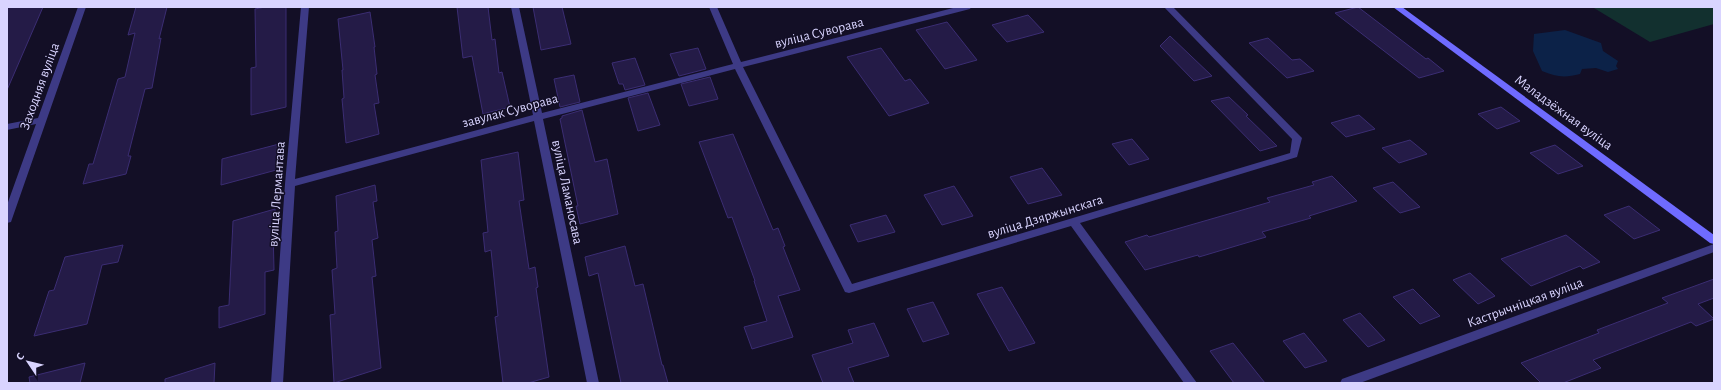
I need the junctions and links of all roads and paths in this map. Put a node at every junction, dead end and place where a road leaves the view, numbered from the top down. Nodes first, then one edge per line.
1 (82, 7) edge
2 (305, 7) edge
3 (514, 7) edge
4 (714, 7) edge
5 (967, 7) edge
6 (1168, 7) edge
7 (1397, 7) edge
8 (738, 66) junction
9 (538, 117) junction
10 (42, 120) junction
11 (7, 127) edge
12 (290, 184) junction
13 (7, 219) edge
14 (1074, 222) junction
15 (1714, 240) edge
16 (1714, 248) edge
17 (278, 383) edge
18 (593, 383) edge
19 (1191, 383) edge
20 (1346, 383) edge

1 - 10 street, Заходняя вуліца
2 - 12 street, вуліца Лермантава
3 - 9 street, вуліца Ламаносава
4 - 8 street
5 - 8 street, вуліца Суворава
6 - 14 street, вуліца Дзяржынскага
7 - 15 street, Маладзёжная вуліца
8 - 9 street, завулак Суворава
8 - 14 street, вуліца Дзяржынскага
9 - 12 street, завулак Суворава
9 - 18 street, вуліца Ламаносава
10 - 11 street
10 - 13 street, Заходняя вуліца
12 - 17 street, вуліца Лермантава
14 - 19 street
16 - 20 street, Кастрычніцкая вуліца

